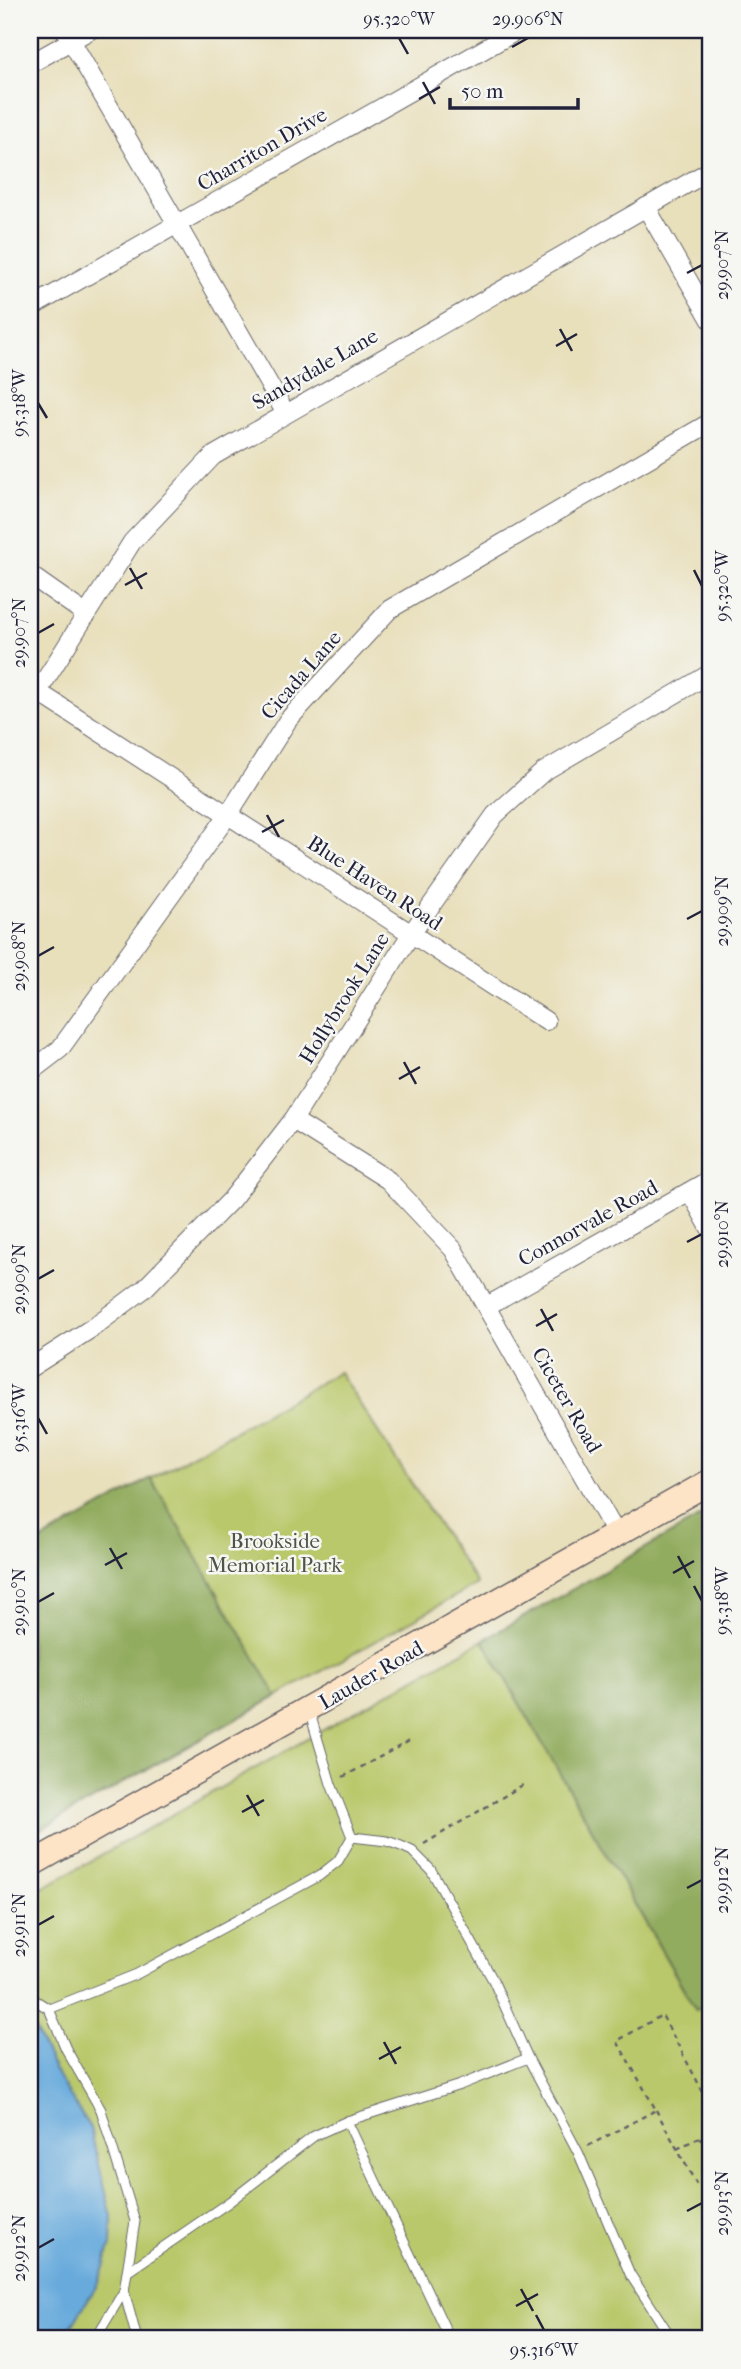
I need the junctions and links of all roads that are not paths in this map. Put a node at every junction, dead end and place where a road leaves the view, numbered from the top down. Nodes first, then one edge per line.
1 (90, 30) edge
2 (518, 30) edge
3 (68, 35) edge
4 (30, 64) edge
5 (711, 170) edge
6 (646, 207) junction
7 (176, 223) junction
8 (30, 308) edge
9 (711, 320) edge
10 (285, 412) junction
11 (711, 422) edge
12 (30, 575) edge
13 (87, 615) junction
14 (711, 673) edge
15 (34, 698) edge
16 (228, 815) junction
17 (411, 934) junction
18 (545, 1021) dead end
19 (30, 1072) edge
20 (293, 1120) junction
21 (711, 1179) edge
22 (690, 1192) junction
23 (711, 1230) edge
24 (487, 1306) junction
25 (30, 1368) edge
26 (711, 1481) edge
27 (617, 1535) junction
28 (309, 1710) junction
29 (352, 1837) junction
30 (30, 1866) edge
31 (30, 1997) edge
32 (49, 2009) junction
33 (528, 2058) junction
34 (347, 2121) junction
35 (127, 2272) junction
36 (124, 2291) junction
37 (95, 2339) edge
38 (137, 2339) edge
39 (450, 2339) edge
40 (672, 2339) edge

1 - 3 street
2 - 7 street, Charriton Drive
3 - 4 street
3 - 7 street
5 - 6 street, Sandydale Lane
6 - 9 street
6 - 10 street, Sandydale Lane
7 - 8 street, Charriton Drive
7 - 10 street
10 - 13 street, Sandydale Lane
11 - 16 street, Cicada Lane
12 - 13 street
13 - 15 street, Sandydale Lane
14 - 17 street, Hollybrook Lane
15 - 16 street, Blue Haven Road
16 - 17 street, Blue Haven Road
16 - 19 street, Cicada Lane
17 - 18 street, Blue Haven Road
17 - 20 street, Hollybrook Lane
20 - 24 street, Ciceter Road
20 - 25 street, Hollybrook Lane
21 - 22 street, Connorvale Road
22 - 23 street
22 - 24 street, Connorvale Road
24 - 27 street, Ciceter Road
26 - 27 main road, Lauder Road
27 - 28 main road, Lauder Road
28 - 29 lane
28 - 30 main road, Lauder Road
29 - 32 lane
29 - 33 lane
31 - 32 lane
32 - 35 lane
33 - 34 lane
33 - 40 lane
34 - 35 lane
34 - 39 lane
35 - 36 lane
36 - 37 lane
36 - 38 lane

